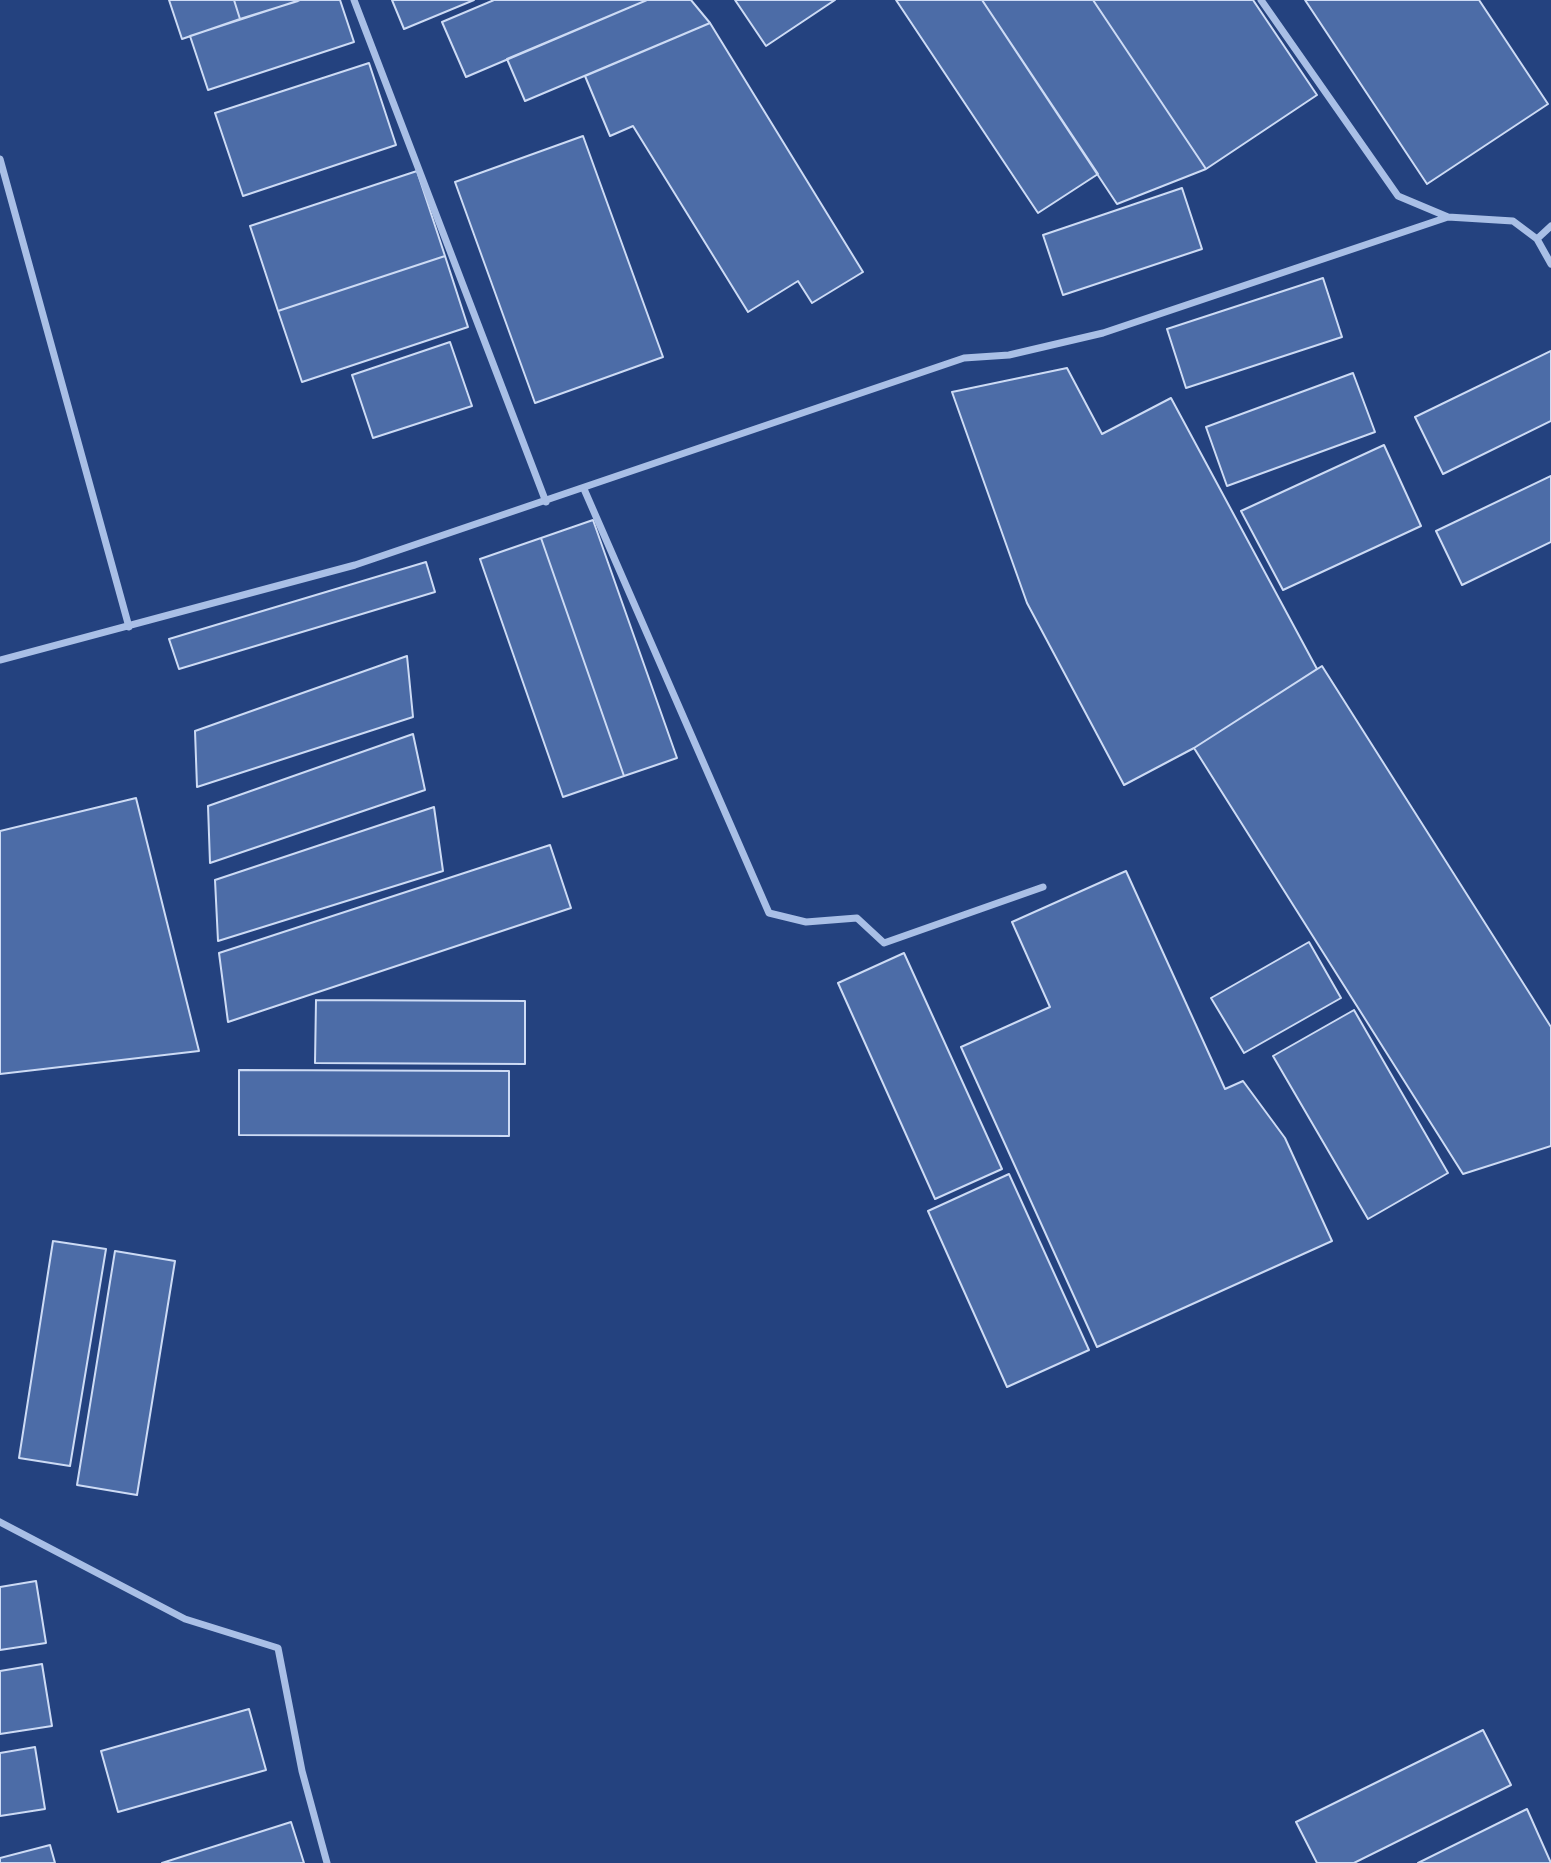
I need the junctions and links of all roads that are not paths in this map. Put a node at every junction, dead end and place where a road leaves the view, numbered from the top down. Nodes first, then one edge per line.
1 (354, 0) edge
2 (1261, 0) edge
3 (0, 159) edge
4 (1448, 216) junction
5 (1551, 226) edge
6 (1537, 239) junction
7 (1551, 264) edge
8 (584, 489) junction
9 (546, 502) junction
10 (130, 627) junction
11 (0, 660) edge
12 (1043, 887) dead end
13 (0, 1522) edge
14 (327, 1863) edge

1 - 9 street
2 - 4 street
3 - 10 street
4 - 6 street
4 - 8 street
5 - 6 street
6 - 7 street
8 - 9 street
8 - 12 street
9 - 10 street
10 - 11 street
13 - 14 street

